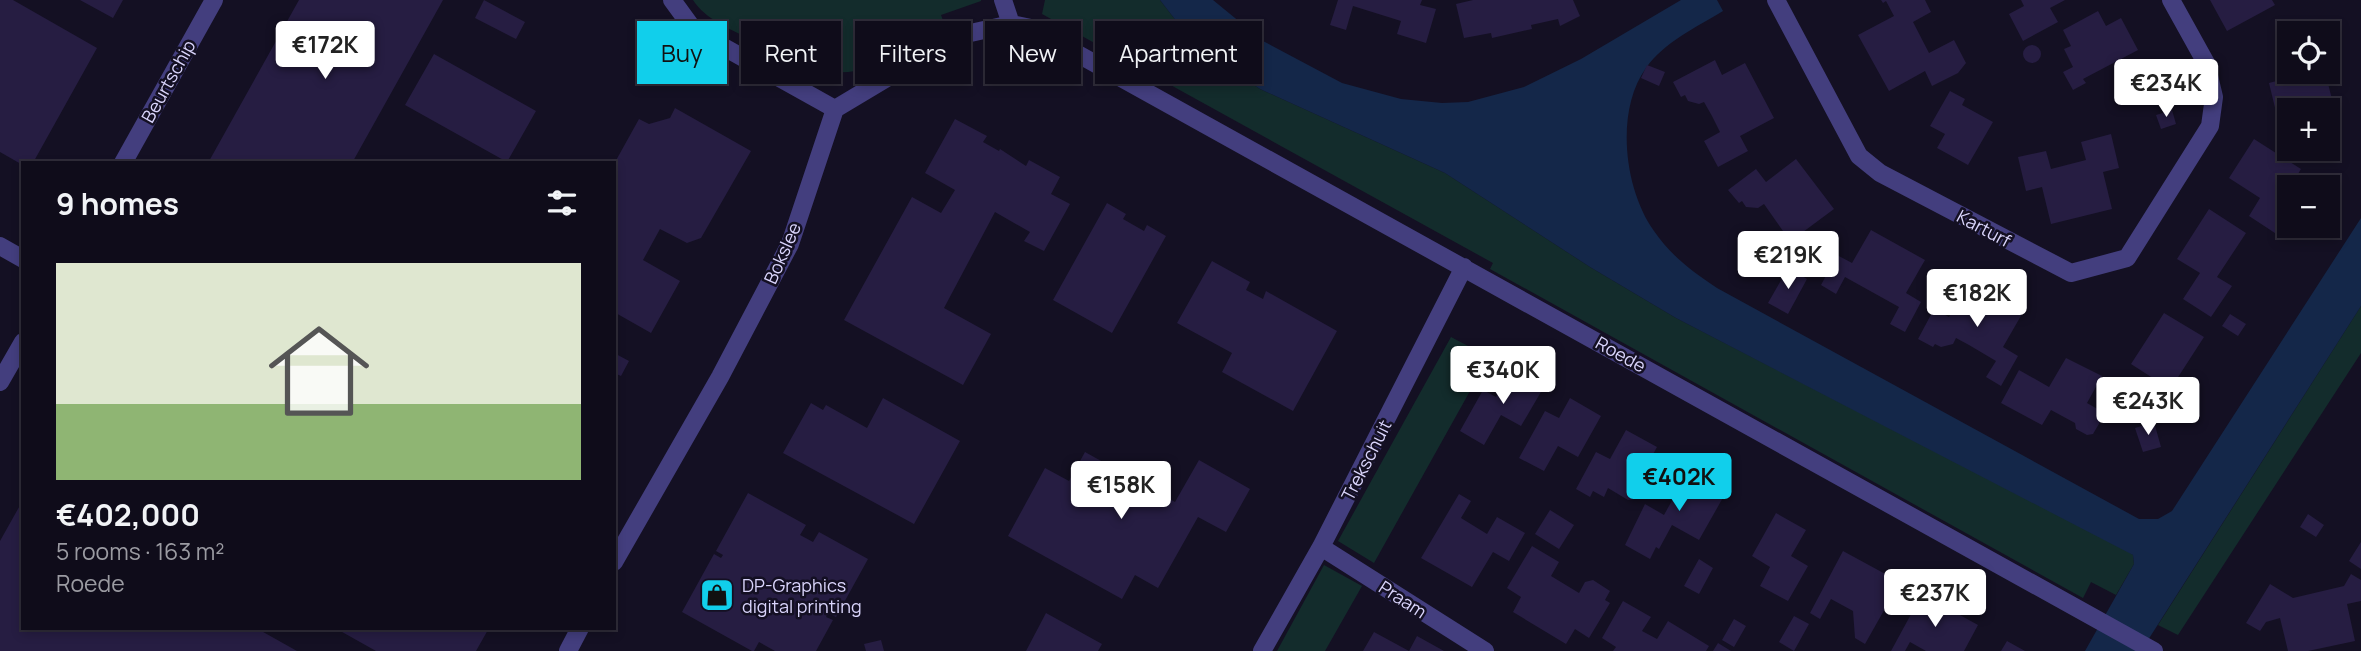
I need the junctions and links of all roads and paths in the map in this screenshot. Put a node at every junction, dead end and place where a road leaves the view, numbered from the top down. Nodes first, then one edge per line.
1 (214, 0) edge
2 (672, 0) edge
3 (1003, 0) edge
4 (1776, 0) edge
5 (2171, 0) edge
6 (1010, 21) edge
7 (985, 30) edge
8 (1081, 56) edge
9 (835, 109) junction
10 (124, 161) edge
11 (0, 246) edge
12 (21, 258) edge
13 (1464, 267) junction
14 (21, 345) edge
15 (0, 382) edge
16 (1321, 547) junction
17 (616, 559) edge
18 (579, 630) edge
19 (2152, 650) edge
20 (568, 651) edge
21 (1262, 651) edge
22 (1485, 651) edge

1 - 10 street, Beurtschip
2 - 9 street
3 - 6 street
4 - 5 street, Karturf
7 - 9 street
8 - 13 street, Roede
9 - 17 street, Bokslee
11 - 12 street
13 - 16 street, Trekschuit
13 - 19 street, Roede
14 - 15 street
16 - 21 street, Trekschuit
16 - 22 street, Praam
18 - 20 street

